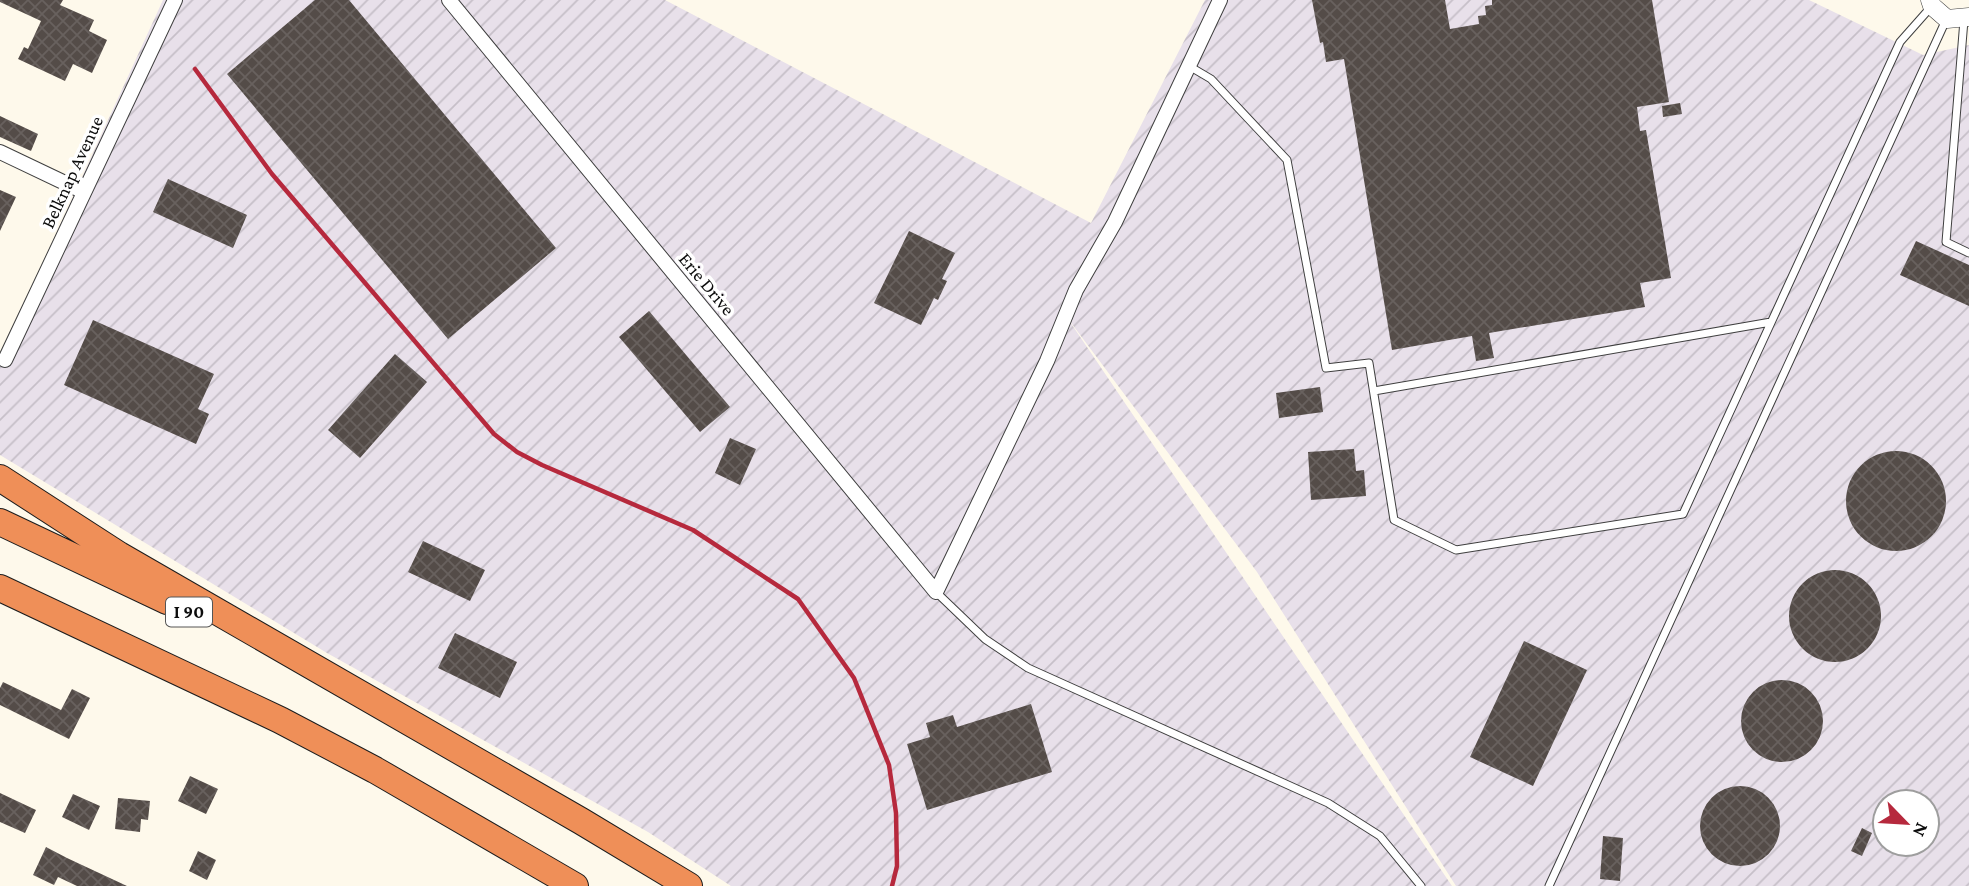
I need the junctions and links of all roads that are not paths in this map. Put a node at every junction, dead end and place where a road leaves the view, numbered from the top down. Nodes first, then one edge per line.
1 (175, 0) edge
2 (449, 0) edge
3 (1220, 0) edge
4 (1931, 3) edge
5 (1960, 18) edge
6 (1189, 66) junction
7 (0, 152) edge
8 (84, 192) junction
9 (1969, 253) edge
10 (1771, 322) junction
11 (5, 360) dead end
12 (1374, 391) junction
13 (0, 478) edge
14 (0, 522) edge
15 (0, 588) edge
16 (936, 592) junction
17 (0, 605) edge
18 (376, 704) junction
19 (280, 720) junction
20 (575, 886) edge
21 (689, 886) edge
22 (1421, 886) edge
23 (1549, 886) edge

1 - 8 street, Belknap Avenue
2 - 16 street, Erie Drive
3 - 6 street
4 - 5 street
4 - 10 lane
5 - 9 lane
5 - 23 lane
6 - 12 lane
6 - 16 street
7 - 8 street
8 - 11 street, Belknap Avenue
10 - 12 lane
10 - 12 lane
13 - 18 highway
14 - 18 highway, I 90
15 - 19 highway
16 - 22 lane
17 - 19 highway
18 - 21 highway, I 90
19 - 20 highway

